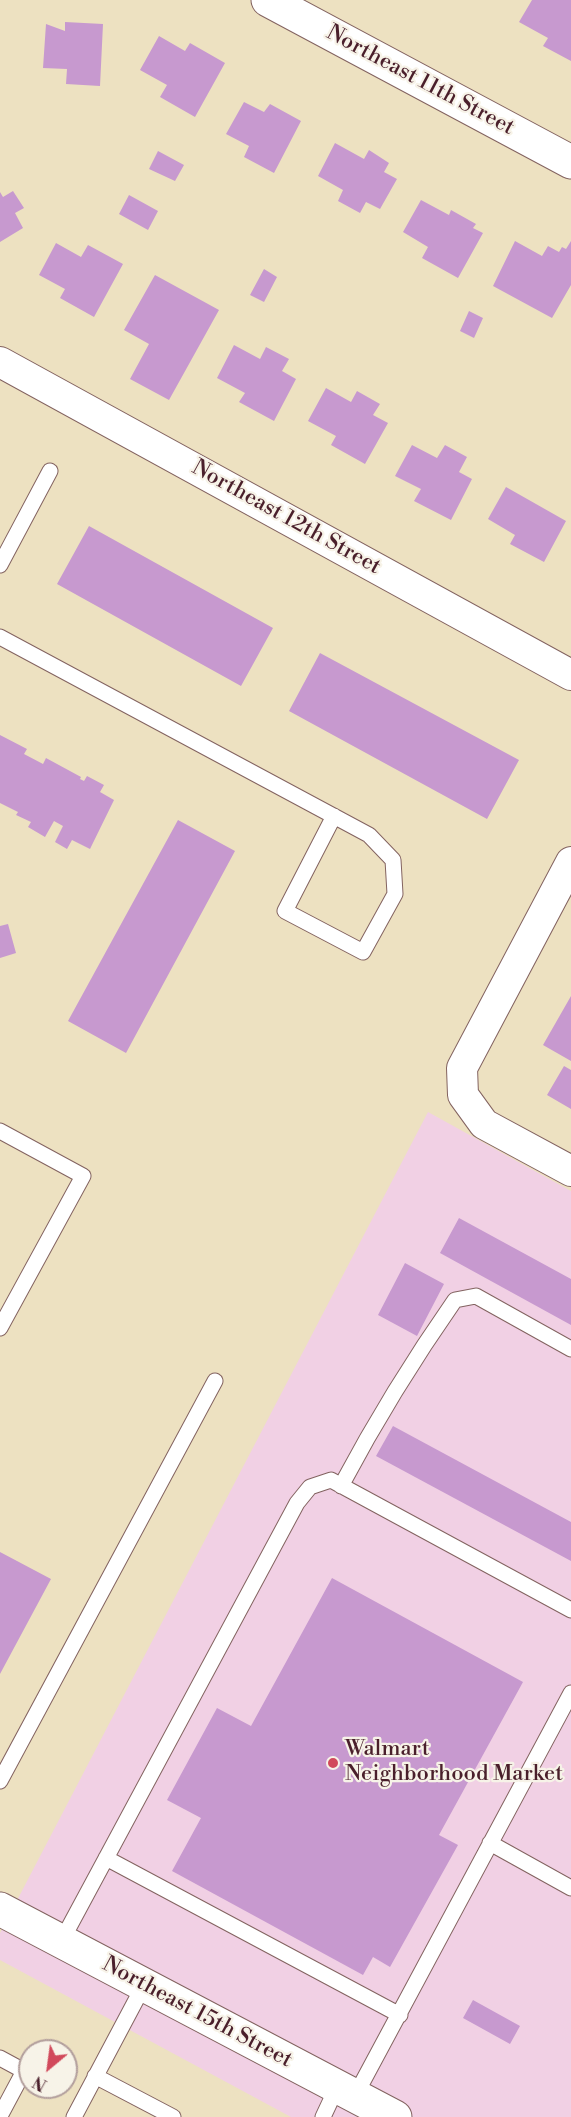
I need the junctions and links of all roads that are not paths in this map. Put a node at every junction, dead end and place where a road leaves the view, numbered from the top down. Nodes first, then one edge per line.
1 (268, 0) edge
2 (571, 162) edge
3 (0, 362) edge
4 (50, 471) dead end
5 (0, 565) edge
6 (0, 637) edge
7 (571, 675) edge
8 (334, 816) junction
9 (571, 862) edge
10 (0, 1131) edge
11 (571, 1171) edge
12 (0, 1328) edge
13 (571, 1350) edge
14 (215, 1381) dead end
15 (341, 1486) junction
16 (571, 1610) edge
17 (571, 1693) edge
18 (0, 1781) edge
19 (490, 1843) junction
20 (106, 1858) junction
21 (571, 1888) edge
22 (0, 1909) edge
23 (61, 1942) junction
24 (144, 1985) junction
25 (400, 2016) junction
26 (0, 2058) edge
27 (95, 2076) junction
28 (346, 2092) junction
29 (0, 2116) edge
30 (74, 2117) edge
31 (173, 2117) edge
32 (323, 2117) edge
33 (395, 2117) edge

1 - 2 street, Northeast 11th Street
3 - 7 street, Northeast 12th Street
4 - 5 lane
6 - 8 lane
8 - 8 lane
9 - 11 street
10 - 12 lane
13 - 15 lane
14 - 18 lane
15 - 16 lane
15 - 20 lane
17 - 19 lane
19 - 21 lane
19 - 25 lane
20 - 23 lane
20 - 25 lane
22 - 23 street, Northeast 15th Street
23 - 24 street, Northeast 15th Street
24 - 27 lane
24 - 28 street, Northeast 15th Street
25 - 28 lane
26 - 29 lane
27 - 30 lane
27 - 31 lane
28 - 32 lane
28 - 33 street, Northeast 15th Street

